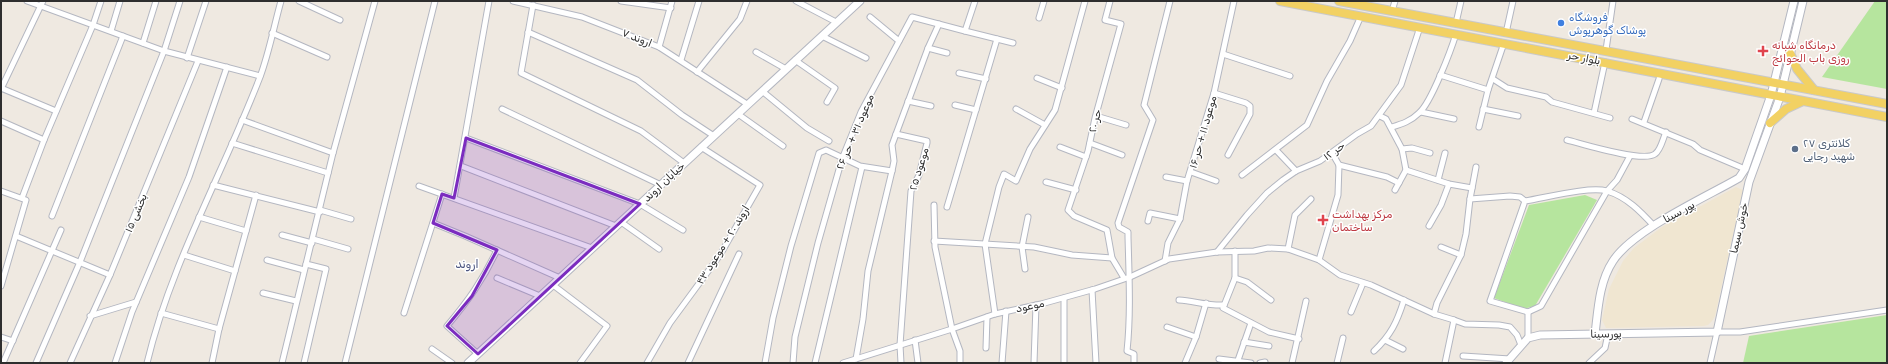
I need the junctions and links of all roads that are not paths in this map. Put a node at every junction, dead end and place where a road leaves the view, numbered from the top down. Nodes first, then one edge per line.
1 (27, 1) edge
2 (43, 1) edge
3 (100, 1) edge
4 (120, 1) edge
5 (156, 1) edge
6 (180, 1) edge
7 (206, 1) edge
8 (281, 1) edge
9 (298, 1) edge
10 (375, 1) edge
11 (435, 1) edge
12 (489, 1) edge
13 (513, 1) edge
14 (621, 1) edge
15 (672, 1) edge
16 (699, 1) edge
17 (747, 1) edge
18 (796, 1) edge
19 (860, 1) edge
20 (975, 1) edge
21 (1044, 1) edge
22 (1085, 1) edge
23 (1110, 1) edge
24 (1170, 1) edge
25 (1234, 1) edge
26 (1280, 1) edge
27 (1339, 1) edge
28 (1395, 1) edge
29 (1461, 1) edge
30 (1513, 1) edge
31 (1614, 1) edge
32 (1794, 1) edge
33 (1803, 1) edge
34 (533, 5) junction
35 (41, 7) junction
36 (671, 8) junction
37 (1392, 11) junction
38 (1361, 16) junction
39 (870, 17) dead end
40 (1039, 18) dead end
41 (340, 20) dead end
42 (836, 22) junction
43 (1456, 23) junction
44 (939, 24) junction
45 (93, 26) junction
46 (1420, 27) junction
47 (111, 31) junction
48 (965, 31) junction
49 (528, 32) junction
50 (272, 33) junction
51 (1506, 33) junction
52 (1456, 34) junction
53 (123, 36) junction
54 (822, 36) junction
55 (997, 39) junction
56 (899, 41) junction
57 (143, 43) junction
58 (1013, 43) dead end
59 (1504, 43) junction
60 (659, 47) junction
61 (928, 48) junction
62 (1606, 50) junction
63 (164, 51) junction
64 (756, 52) dead end
65 (947, 53) dead end
66 (1790, 53) junction
67 (1223, 54) junction
68 (327, 57) dead end
69 (187, 58) junction
70 (866, 58) dead end
71 (680, 60) junction
72 (795, 60) junction
73 (198, 61) junction
74 (1605, 62) junction
75 (227, 67) junction
76 (786, 69) junction
77 (697, 72) junction
78 (959, 73) dead end
79 (1440, 75) junction
80 (260, 76) junction
81 (1290, 76) dead end
82 (1037, 78) dead end
83 (986, 79) junction
84 (1493, 79) junction
85 (1660, 79) dead end
86 (1773, 82) junction
87 (1783, 84) junction
88 (1, 88) edge
89 (1062, 88) junction
90 (1488, 90) junction
91 (1814, 90) junction
92 (762, 91) junction
93 (1214, 93) junction
94 (1771, 94) junction
95 (1780, 97) junction
96 (908, 100) junction
97 (827, 102) dead end
98 (1803, 102) junction
99 (748, 104) junction
100 (1887, 104) edge
101 (955, 105) dead end
102 (931, 106) dead end
103 (502, 109) dead end
104 (1483, 109) junction
105 (976, 110) junction
106 (1016, 110) dead end
107 (56, 111) junction
108 (1421, 112) junction
109 (1594, 113) junction
110 (738, 114) junction
111 (1096, 116) junction
112 (1380, 116) junction
113 (1518, 116) dead end
114 (1887, 117) edge
115 (1610, 118) dead end
116 (1454, 119) dead end
117 (1632, 119) dead end
118 (242, 120) junction
119 (1, 121) edge
120 (1644, 122) junction
121 (1770, 123) junction
122 (1126, 125) dead end
123 (1045, 126) junction
124 (1392, 127) junction
125 (1479, 127) dead end
126 (1666, 132) junction
127 (896, 134) junction
128 (714, 136) junction
129 (466, 138) junction
130 (44, 140) junction
131 (1567, 140) dead end
132 (829, 141) dead end
133 (232, 143) junction
134 (1090, 143) junction
135 (783, 146) dead end
136 (1060, 147) dead end
137 (701, 148) junction
138 (1402, 149) junction
139 (1276, 150) junction
140 (333, 153) junction
141 (1332, 153) junction
142 (1430, 153) dead end
143 (1445, 153) dead end
144 (1122, 155) dead end
145 (1228, 155) dead end
146 (1630, 156) junction
147 (1086, 157) junction
148 (842, 159) junction
149 (684, 163) junction
150 (1339, 165) junction
151 (461, 166) junction
152 (862, 166) junction
153 (1476, 167) dead end
154 (1745, 169) junction
155 (1406, 170) junction
156 (892, 171) junction
157 (1296, 171) junction
158 (1191, 172) junction
159 (328, 173) junction
160 (1242, 175) dead end
161 (1166, 177) dead end
162 (1739, 178) junction
163 (1438, 180) junction
164 (1187, 181) junction
165 (1216, 181) dead end
166 (1046, 182) dead end
167 (1749, 182) junction
168 (1399, 183) junction
169 (1450, 184) junction
170 (213, 185) junction
171 (661, 185) junction
172 (419, 186) dead end
173 (1472, 188) junction
174 (1076, 190) junction
175 (1395, 190) dead end
176 (1, 191) edge
177 (1608, 191) junction
178 (442, 194) junction
179 (256, 195) junction
180 (22, 198) junction
181 (454, 198) junction
182 (1311, 198) dead end
183 (1470, 200) junction
184 (1525, 201) junction
185 (640, 204) junction
186 (934, 205) dead end
187 (947, 207) dead end
188 (320, 211) junction
189 (52, 216) dead end
190 (1028, 216) dead end
191 (199, 217) junction
192 (351, 219) dead end
193 (1180, 219) junction
194 (1148, 221) dead end
195 (433, 223) junction
196 (619, 224) junction
197 (1429, 226) dead end
198 (1654, 226) junction
199 (61, 230) dead end
200 (683, 230) dead end
201 (246, 231) junction
202 (282, 235) dead end
203 (16, 236) junction
204 (312, 241) junction
205 (934, 241) junction
206 (985, 244) junction
207 (1022, 247) junction
208 (1441, 247) dead end
209 (592, 248) junction
210 (348, 249) dead end
211 (660, 249) dead end
212 (1288, 249) junction
213 (52, 250) junction
214 (497, 250) junction
215 (1217, 252) junction
216 (1235, 252) junction
217 (739, 254) dead end
218 (184, 255) junction
219 (1461, 255) junction
220 (1112, 258) junction
221 (267, 260) dead end
222 (1319, 260) junction
223 (1164, 261) junction
224 (80, 262) junction
225 (306, 264) junction
226 (1025, 269) dead end
227 (235, 270) junction
228 (304, 270) junction
229 (110, 274) junction
230 (1130, 277) junction
231 (497, 278) dead end
232 (560, 278) junction
233 (1124, 278) junction
234 (1234, 278) junction
235 (1363, 283) junction
236 (553, 285) junction
237 (1, 286) edge
238 (1092, 290) junction
239 (263, 293) dead end
240 (540, 296) junction
241 (1064, 298) junction
242 (1179, 300) dead end
243 (1271, 300) dead end
244 (1404, 300) junction
245 (296, 301) junction
246 (1306, 301) dead end
247 (136, 302) junction
248 (1206, 303) junction
249 (1036, 305) junction
250 (1223, 307) junction
251 (1887, 310) edge
252 (1006, 311) junction
253 (1351, 312) dead end
254 (1528, 312) junction
255 (161, 313) junction
256 (404, 313) dead end
257 (995, 314) junction
258 (1434, 314) junction
259 (90, 316) junction
260 (987, 317) junction
261 (1454, 320) junction
262 (1251, 323) junction
263 (1167, 327) dead end
264 (952, 329) junction
265 (218, 330) junction
266 (1717, 332) junction
267 (1595, 334) junction
268 (1608, 334) junction
269 (1, 337) edge
270 (1196, 337) junction
271 (1343, 338) dead end
272 (1528, 338) junction
273 (1299, 339) junction
274 (915, 340) junction
275 (1385, 340) junction
276 (12, 341) junction
277 (1244, 342) junction
278 (900, 345) junction
279 (1521, 345) junction
280 (1269, 346) dead end
281 (986, 348) dead end
282 (432, 349) dead end
283 (1403, 349) dead end
284 (1374, 351) dead end
285 (478, 354) junction
286 (1463, 356) dead end
287 (1219, 359) dead end
288 (853, 361) edge
289 (1508, 361) edge
290 (1237, 362) edge
291 (3, 363) edge
292 (36, 363) edge
293 (70, 363) edge
294 (115, 363) edge
295 (147, 363) edge
296 (212, 363) edge
297 (282, 363) edge
298 (304, 363) edge
299 (345, 363) edge
300 (452, 363) edge
301 (468, 363) edge
302 (580, 363) edge
303 (647, 363) edge
304 (688, 363) edge
305 (764, 363) edge
306 (794, 363) edge
307 (815, 363) edge
308 (843, 363) edge
309 (901, 363) edge
310 (918, 363) edge
311 (960, 363) edge
312 (1002, 363) edge
313 (1034, 363) edge
314 (1064, 363) edge
315 (1096, 363) edge
316 (1134, 363) edge
317 (1185, 363) edge
318 (1250, 363) edge
319 (1292, 363) edge
320 (1337, 363) edge
321 (1445, 363) edge
322 (1589, 363) edge
323 (1710, 363) edge

1 - 35 street
2 - 35 street
3 - 45 street
4 - 47 street
5 - 57 street
6 - 63 street
7 - 69 street
8 - 50 street
9 - 41 street
10 - 140 street
11 - 299 street
12 - 129 street
13 - 34 street, اروند ۷
14 - 36 street
15 - 36 street
16 - 71 street
17 - 77 street
18 - 42 street
19 - 42 street, خیابان اروند
20 - 48 street
21 - 40 street
22 - 89 street
23 - 111 street, حر ۲۰
24 - 230 street
25 - 67 street, موعود ۱۱ + حر ۱۶
26 - 38 main road, بلوار حر
27 - 37 main road, بلوار حر
28 - 37 street
29 - 43 street
30 - 51 street
31 - 62 street
32 - 86 street, پور سینا
33 - 66 street, خوش سیما
34 - 49 street
34 - 60 street, اروند ۷
35 - 45 street
35 - 88 street
36 - 60 street
37 - 43 main road, بلوار حر
38 - 46 main road, بلوار حر
38 - 139 street
39 - 56 street
42 - 54 street, خیابان اروند
43 - 51 main road, بلوار حر
44 - 48 street, موعود ۳۱ + حر ۲۶
44 - 56 street, موعود ۳۱ + حر ۲۶
44 - 61 street
45 - 47 street
45 - 107 street
46 - 52 main road, بلوار حر
46 - 112 street, حر ۱۲
47 - 53 street
48 - 55 street, موعود ۳۱ + حر ۲۶
49 - 128 street
49 - 149 street
50 - 68 street
50 - 80 street
51 - 59 main road
51 - 62 main road, بلوار حر
52 - 59 main road, بلوار حر
52 - 79 street
53 - 57 street
53 - 189 street
54 - 70 street
54 - 72 street, خیابان اروند
55 - 58 street, موعود ۳۱ + حر ۲۶
55 - 83 street
56 - 148 street, موعود ۳۱ + حر ۲۶
57 - 63 street
59 - 74 main road, بلوار حر
59 - 84 street
60 - 71 street, اروند ۷
61 - 65 street
61 - 96 street
62 - 86 main road, بلوار حر
63 - 69 street
63 - 224 street
64 - 76 street
66 - 87 street, خوش سیما
66 - 91 main road
67 - 81 street
67 - 93 street, موعود ۱۱ + حر ۱۶
69 - 73 street
71 - 77 street, اروند ۷
72 - 76 street, خیابان اروند
72 - 97 street
73 - 75 street
73 - 229 street, بخشی ۱۵
74 - 94 main road, بلوار حر
74 - 109 street
75 - 80 street
75 - 247 street
76 - 92 street, خیابان اروند
77 - 99 street, اروند ۷
78 - 83 street
79 - 90 street
79 - 108 street
80 - 118 street
82 - 89 street
83 - 105 street
84 - 90 street
84 - 109 street
85 - 120 street
86 - 87 main road, بلوار حر
86 - 94 street, پور سینا
87 - 91 main road, بلوار حر
87 - 95 street, خوش سیما
88 - 107 street
89 - 123 street
90 - 104 street
91 - 100 main road, بلوار حر
92 - 99 street, خیابان اروند
92 - 132 street
93 - 145 street
93 - 158 street, موعود ۱۱ + حر ۱۶
94 - 95 main road, بلوار حر
94 - 154 street, پور سینا
95 - 98 main road, بلوار حر
95 - 121 street, خوش سیما
96 - 102 street
96 - 127 street
98 - 114 main road, بلوار حر
98 - 121 main road
99 - 110 street, خیابان اروند
101 - 105 street
103 - 171 street
104 - 113 street
104 - 125 street
105 - 187 street
106 - 123 street
107 - 130 street
108 - 116 street
108 - 124 street
109 - 115 street
110 - 128 street, خیابان اروند
110 - 135 street
111 - 122 street
111 - 134 street, حر ۲۰
112 - 124 street
112 - 141 street, حر ۱۲
117 - 120 street
118 - 133 street
118 - 140 street
119 - 130 street
120 - 126 street
121 - 167 street, خوش سیما
123 - 206 street
124 - 138 street
126 - 146 street
126 - 154 street
127 - 156 street
127 - 278 street, موعود ۲۵
128 - 137 street, خیابان اروند
129 - 151 street
129 - 185 street
130 - 180 street
131 - 146 street
133 - 159 street
133 - 170 street
134 - 144 street
134 - 147 street, حر ۲۰
136 - 147 street
137 - 149 street, خیابان اروند
137 - 303 street, اروند ۲۰ + موعود ۴۳
138 - 142 street
138 - 155 street
139 - 157 street
139 - 160 street
140 - 159 street
141 - 150 street
141 - 157 street, حر ۱۲
143 - 163 street
146 - 177 street
147 - 174 street, حر ۲۰
148 - 152 street
148 - 305 street
148 - 306 street, موعود ۳۱ + حر ۲۶
149 - 171 street, خیابان اروند
150 - 168 street
150 - 222 street
151 - 181 street
151 - 196 street
152 - 156 street
152 - 307 street
153 - 173 street
154 - 162 street, پور سینا
155 - 163 street
155 - 168 street
156 - 288 street
157 - 215 street, حر ۱۲
158 - 164 street, موعود ۱۱ + حر ۱۶
158 - 165 street
159 - 188 street
161 - 164 street
162 - 167 street
162 - 198 street, پور سینا
163 - 169 street
164 - 193 street, موعود ۱۱ + حر ۱۶
166 - 174 street
167 - 266 street, خوش سیما
168 - 175 street
169 - 173 street
169 - 197 street
170 - 179 street
170 - 191 street
171 - 185 street, خیابان اروند
172 - 178 street
173 - 183 street
174 - 220 street, حر ۲۰
176 - 180 street
177 - 184 street
177 - 198 street
177 - 254 street
178 - 181 street
178 - 195 street
179 - 188 street
179 - 201 street
180 - 203 street
181 - 209 street
182 - 212 street
183 - 184 street
183 - 219 street
184 - 254 street
185 - 196 street, خیابان اروند
185 - 200 street
186 - 205 street
188 - 192 street
188 - 204 street
190 - 207 street
191 - 201 street
191 - 218 street
193 - 194 street
193 - 223 street, موعود ۱۱ + حر ۱۶
195 - 214 street
195 - 256 street
196 - 209 street, خیابان اروند
196 - 211 street
198 - 267 street, پور سینا
199 - 213 street
201 - 227 street
202 - 204 street
203 - 213 street
203 - 237 street
204 - 210 street
204 - 225 street
205 - 206 street
205 - 264 street
206 - 207 street
206 - 257 street
207 - 220 street
207 - 226 street
208 - 219 street
209 - 232 street, خیابان اروند
212 - 216 street, موعود
212 - 222 street, موعود
213 - 224 street
213 - 276 street
214 - 232 street
214 - 285 street
215 - 216 street, موعود
215 - 223 street, موعود
216 - 234 street
217 - 304 street
218 - 227 street
218 - 255 street
219 - 258 street
220 - 233 street
221 - 228 street
222 - 235 street, موعود
223 - 230 street, موعود
224 - 229 street
224 - 292 street
225 - 228 street
225 - 298 street
227 - 265 street
228 - 245 street
229 - 259 street, بخشی ۱۵
230 - 233 street, موعود
230 - 316 street
231 - 240 street
232 - 236 street, خیابان اروند
233 - 238 street, موعود
234 - 243 street
234 - 250 street
235 - 244 street, موعود
235 - 253 street
236 - 240 street, خیابان اروند
236 - 302 street
238 - 241 street, موعود
238 - 315 street
239 - 245 street
240 - 285 street, خیابان اروند
241 - 249 street, موعود
241 - 314 street
242 - 248 street
244 - 258 street, موعود
244 - 275 street
245 - 297 street
246 - 273 street
247 - 259 street
247 - 294 street
248 - 250 street
248 - 270 street
249 - 252 street, موعود
249 - 313 street
250 - 262 street
251 - 266 street
252 - 257 street, موعود
252 - 312 street
254 - 272 street
255 - 265 street
255 - 295 street
257 - 260 street, موعود
258 - 261 street, موعود
259 - 293 street, بخشی ۱۵
260 - 264 street, موعود
260 - 281 street
261 - 279 street, موعود
261 - 321 street
262 - 273 street
262 - 277 street
263 - 270 street
264 - 274 street, موعود
264 - 311 street
265 - 296 street
266 - 268 street, پورسینا
266 - 323 street, خوش سیما
267 - 268 street, پورسینا
267 - 272 street, پورسینا
268 - 322 street
269 - 276 street
270 - 317 street
271 - 320 street
272 - 279 street
273 - 319 street
274 - 278 street, موعود
274 - 310 street
275 - 283 street
275 - 284 street
276 - 291 street
277 - 280 street
277 - 290 street
278 - 288 street, موعود
278 - 309 street
279 - 289 street
282 - 300 street
285 - 301 street, خیابان اروند
286 - 289 street
287 - 290 street
288 - 308 street, موعود
290 - 318 street

